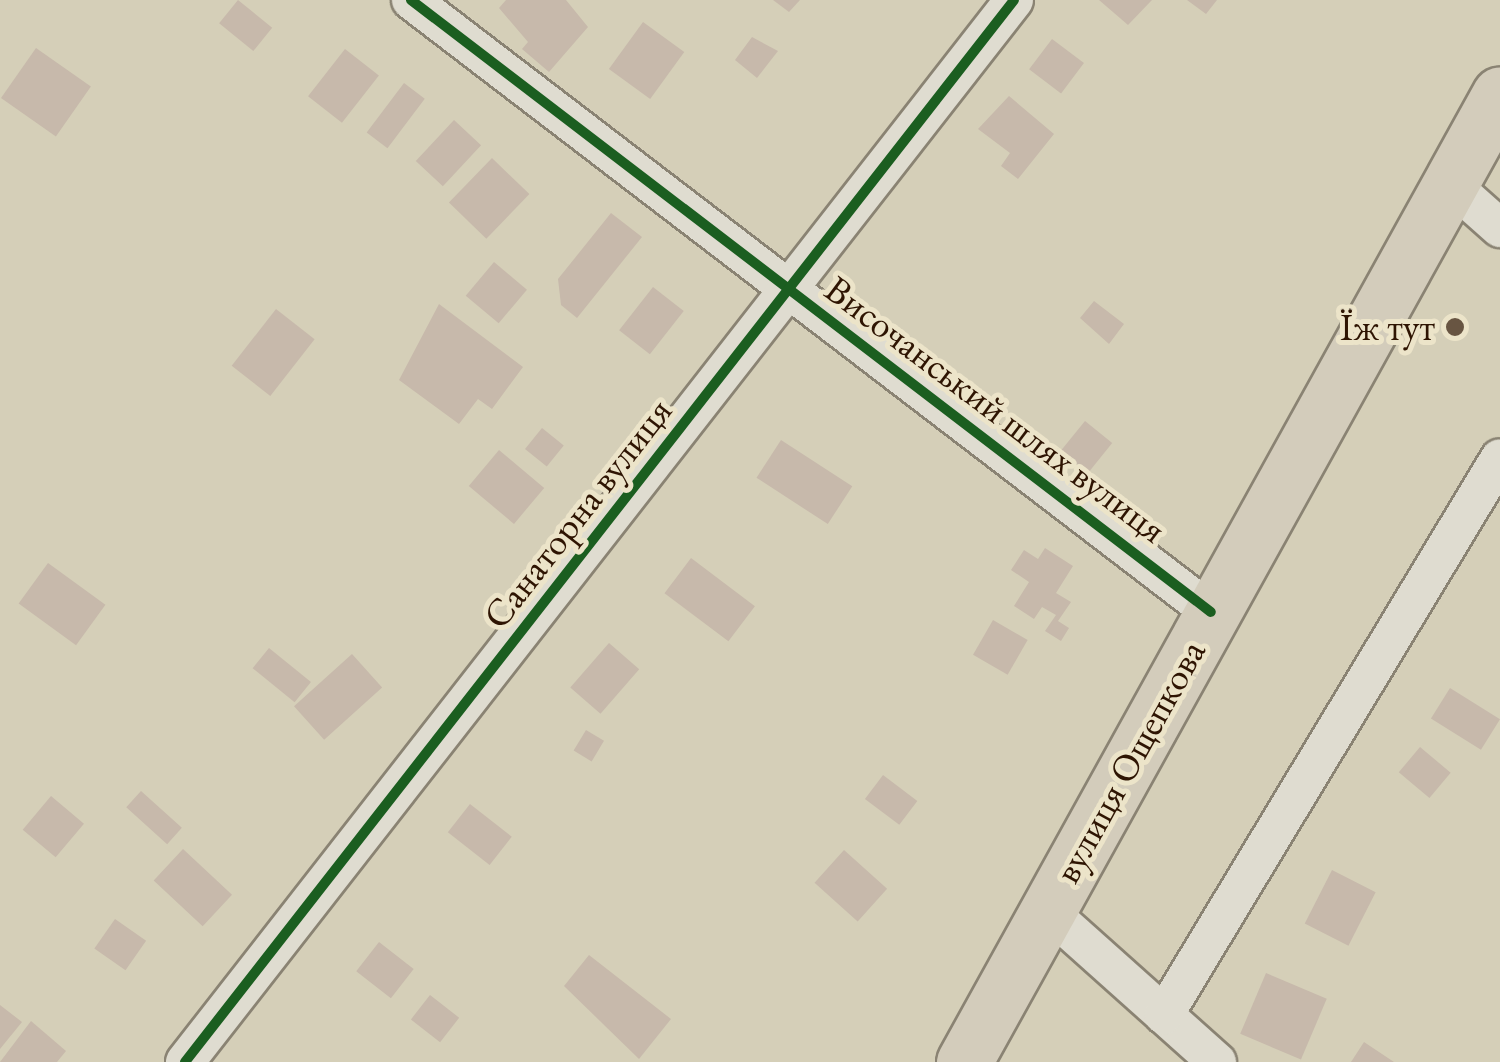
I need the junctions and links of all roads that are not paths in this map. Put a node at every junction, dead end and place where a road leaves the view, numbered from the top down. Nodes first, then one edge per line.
1 (410, 0) edge
2 (1014, 0) edge
3 (1500, 94) edge
4 (1447, 181) junction
5 (1500, 228) edge
6 (790, 290) junction
7 (1500, 458) edge
8 (1211, 612) junction
9 (1047, 910) junction
10 (1164, 1015) junction
11 (185, 1062) edge
12 (964, 1062) edge
13 (1218, 1062) edge

1 - 6 street, Височанський шлях вулиця
2 - 6 street, Санаторна вулиця
3 - 4 highway, вулиця Ощепкова
4 - 5 street
4 - 8 highway, вулиця Ощепкова
6 - 8 street, Височанський шлях вулиця
6 - 11 street, Санаторна вулиця
7 - 10 street
8 - 9 highway, вулиця Ощепкова
9 - 10 street
9 - 12 highway, вулиця Ощепкова
10 - 13 street

